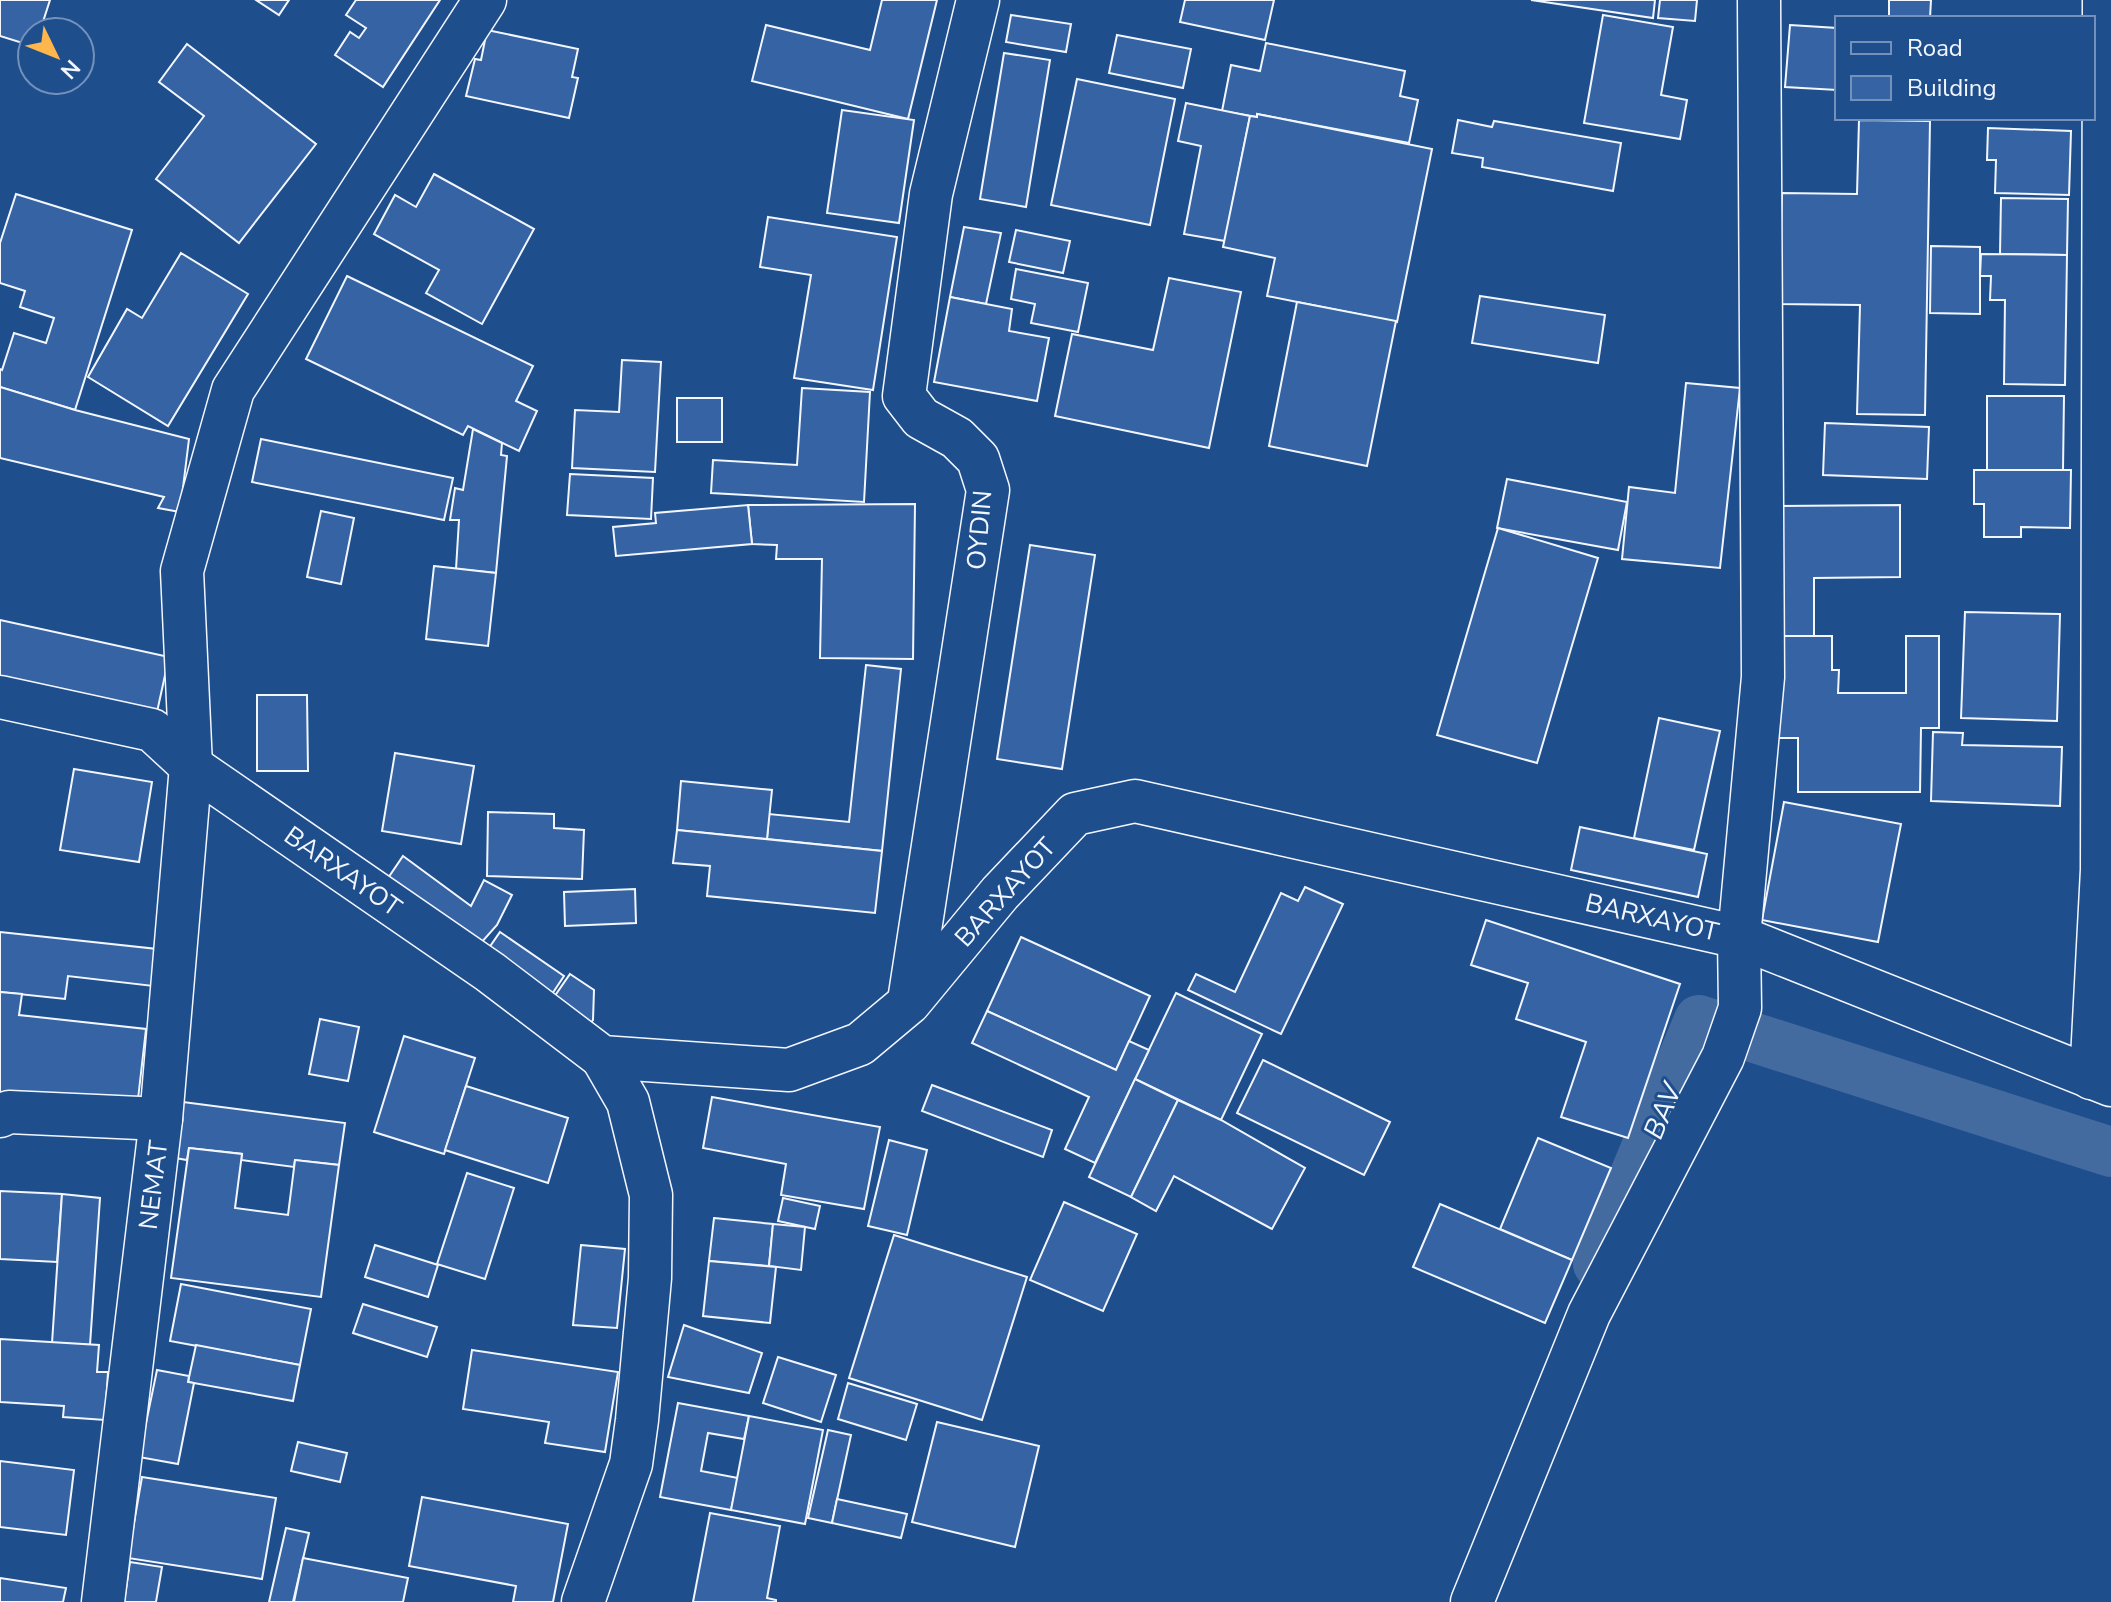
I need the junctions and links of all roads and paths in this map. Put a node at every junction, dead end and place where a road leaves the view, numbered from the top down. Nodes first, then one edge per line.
1 (485, 0) edge
2 (978, 0) edge
3 (1759, 0) edge
4 (2104, 0) edge
5 (0, 697) edge
6 (191, 766) junction
7 (1739, 937) junction
8 (909, 1003) junction
9 (602, 1057) junction
10 (2101, 1081) edge
11 (0, 1116) edge
12 (161, 1119) junction
13 (103, 1602) edge
14 (583, 1602) edge
15 (1472, 1602) edge

1 - 6 street, NEMAT
2 - 8 street, OYDIN
3 - 7 street
4 - 10 street
5 - 6 street, BARXAYOT
6 - 9 street, BARXAYOT
6 - 12 street, NEMAT
7 - 8 street, BARXAYOT
7 - 10 street, BARXAYOT
7 - 15 street
8 - 9 street, BARXAYOT
9 - 14 street
11 - 12 street
12 - 13 street, NEMAT

